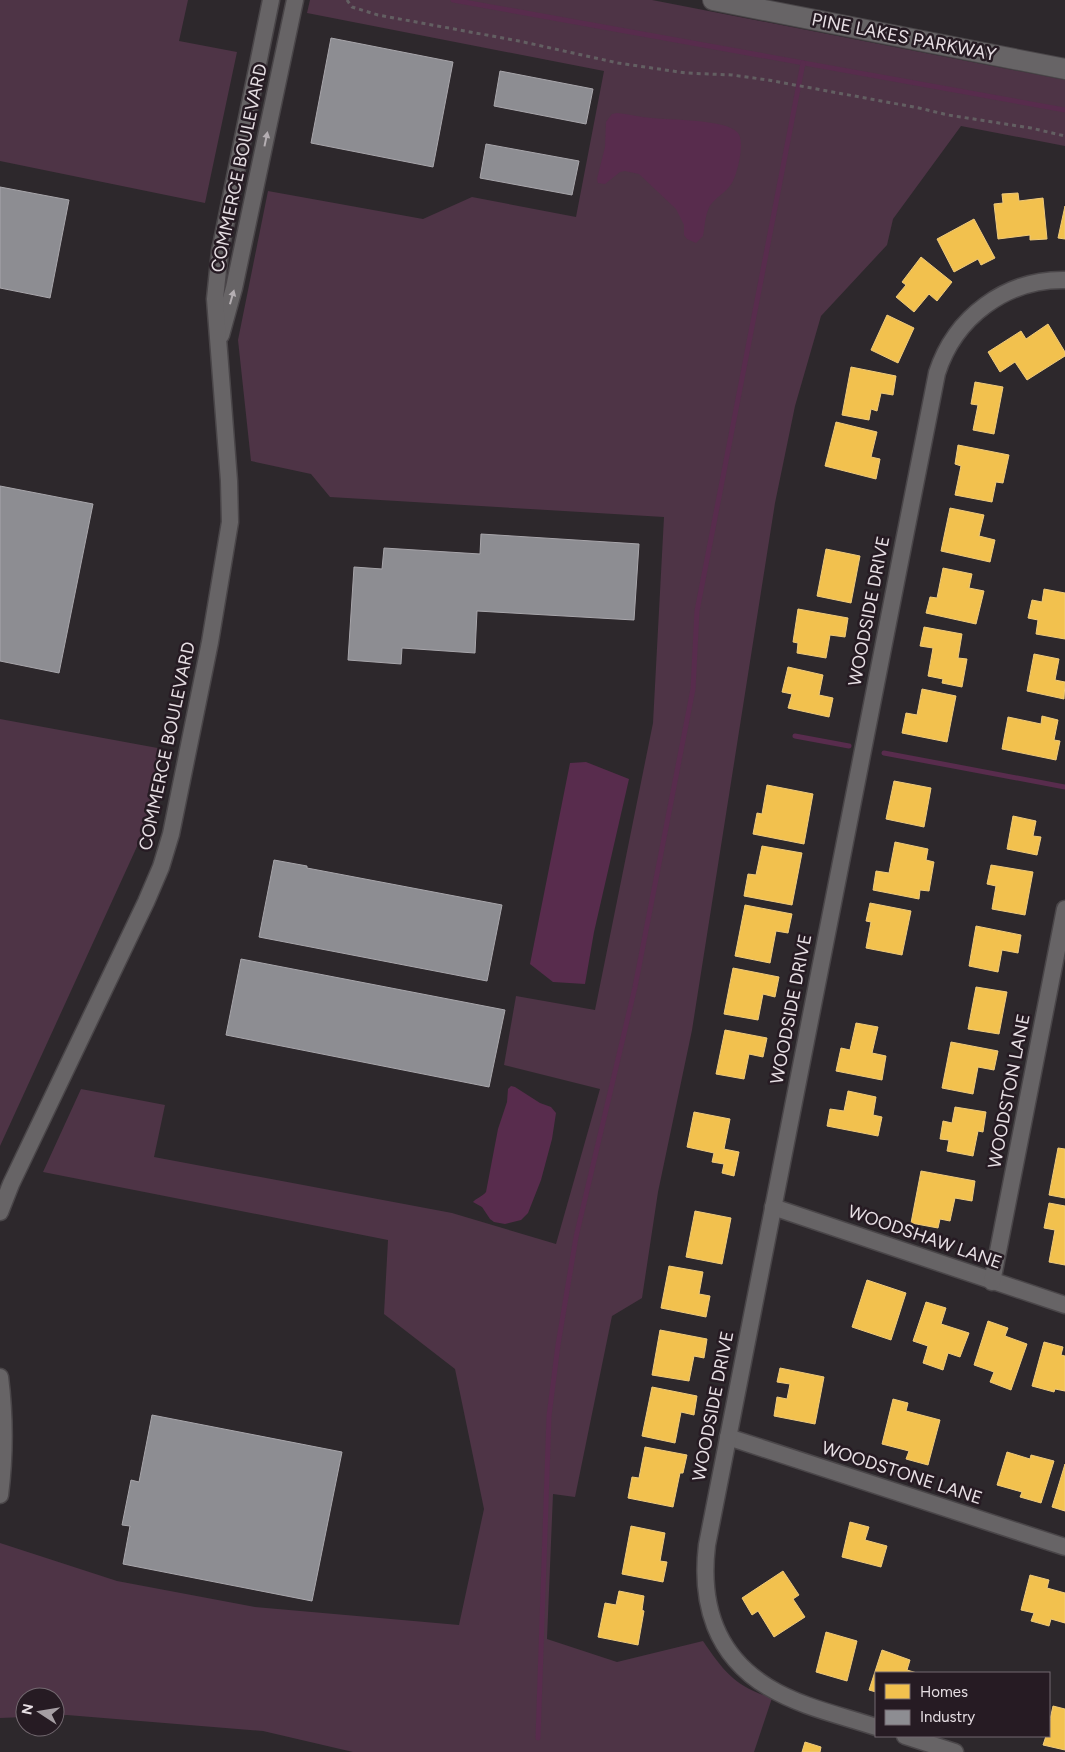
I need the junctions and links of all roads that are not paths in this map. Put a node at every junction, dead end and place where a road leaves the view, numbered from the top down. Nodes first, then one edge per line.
1 (270, 0) edge
2 (295, 0) edge
3 (713, 0) edge
4 (1065, 69) edge
5 (1065, 280) edge
6 (218, 344) junction
7 (1065, 909) edge
8 (773, 1207) junction
9 (0, 1212) edge
10 (992, 1282) junction
11 (1065, 1305) edge
12 (0, 1377) edge
13 (728, 1437) junction
14 (0, 1495) edge
15 (1065, 1548) edge
16 (875, 1727) edge
17 (907, 1737) edge
18 (955, 1752) edge

1 - 6 street, COMMERCE BOULEVARD
6 -> 2 street, COMMERCE BOULEVARD
3 - 4 street, PINE LAKES PARKWAY
5 - 8 street, WOODSIDE DRIVE
6 - 9 street, COMMERCE BOULEVARD
7 - 10 street, WOODSTON LANE
8 - 10 street, WOODSHAW LANE
8 - 13 street, WOODSIDE DRIVE
10 - 11 street, WOODSHAW LANE
12 - 14 street
13 - 15 street, WOODSTONE LANE
13 - 16 street, WOODSIDE DRIVE
17 - 18 street

